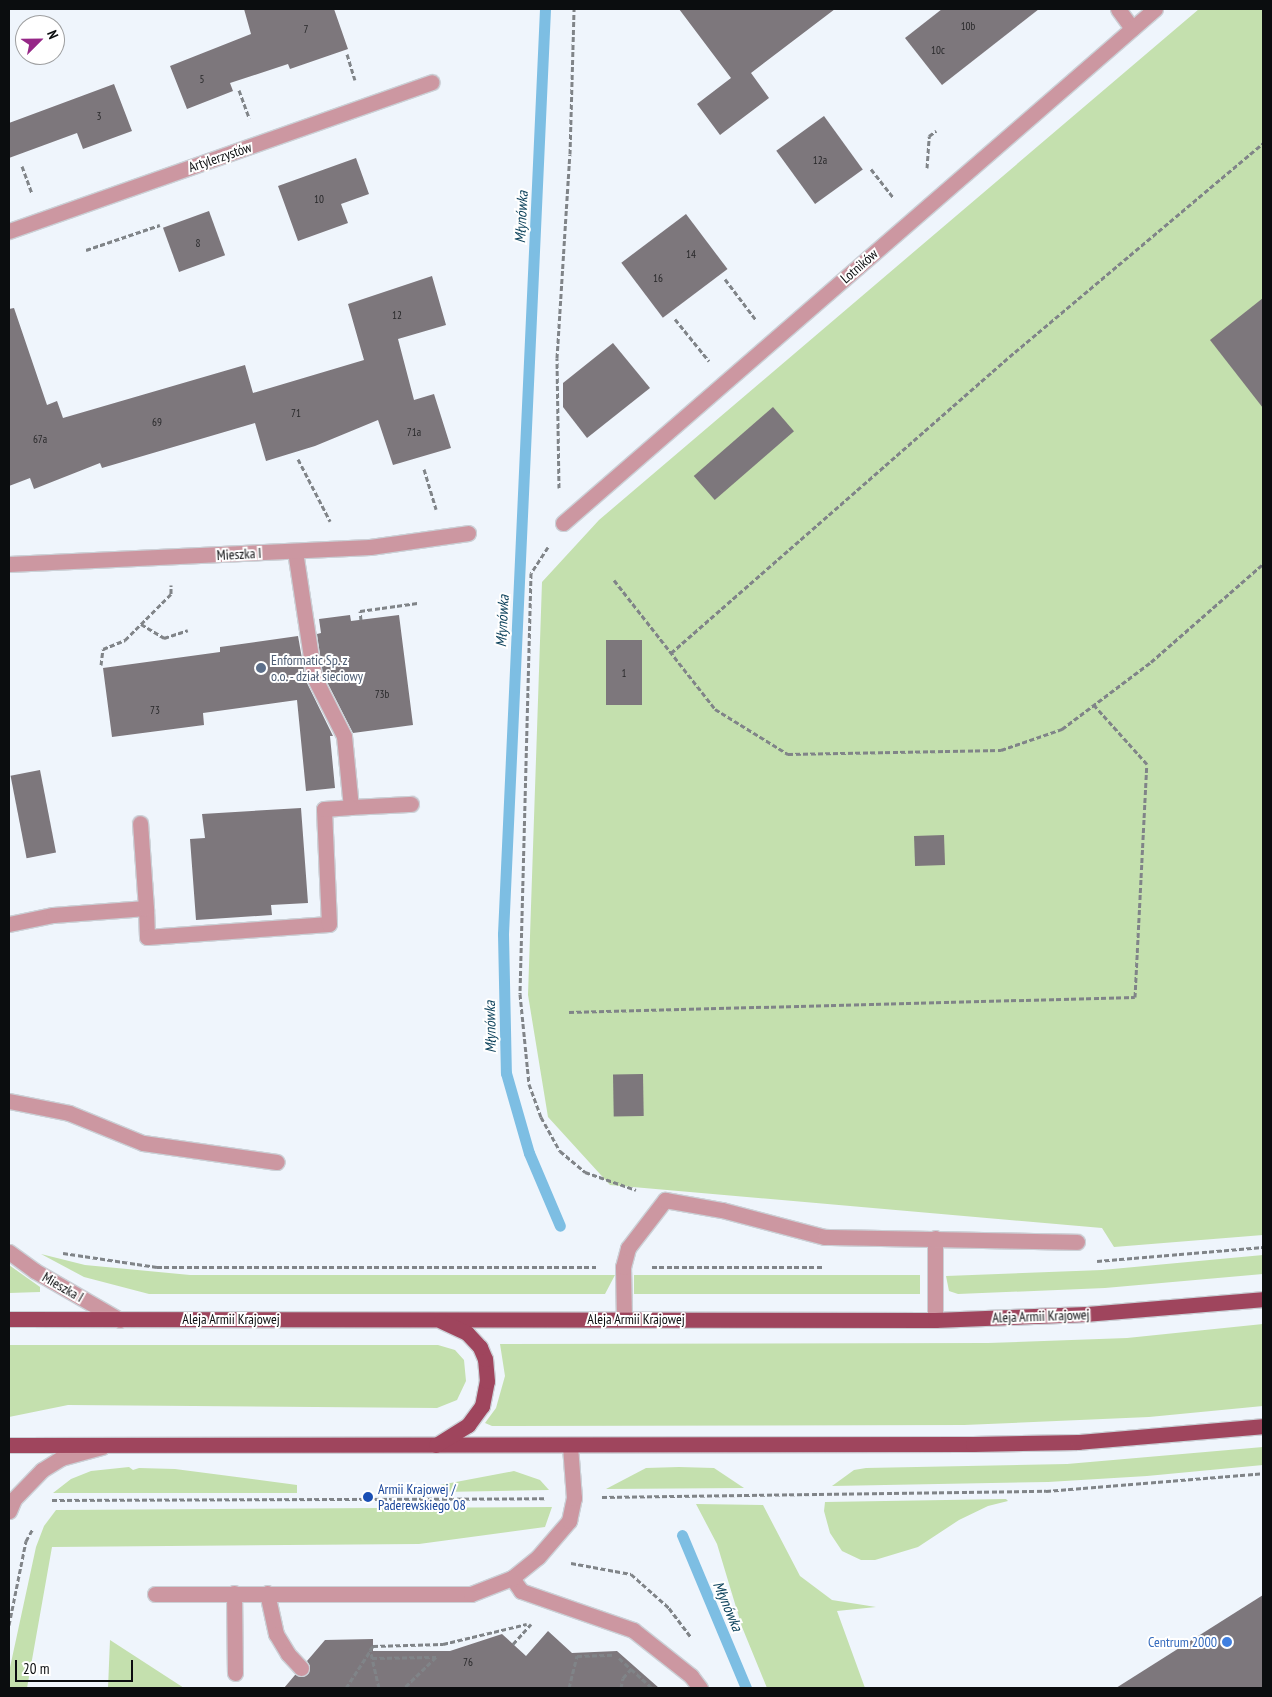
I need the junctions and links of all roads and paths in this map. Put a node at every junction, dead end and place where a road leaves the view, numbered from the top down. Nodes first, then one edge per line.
1 (574, 9) edge
2 (1118, 9) edge
3 (1155, 9) edge
4 (1132, 28) junction
5 (347, 54) dead end
6 (432, 82) dead end
7 (358, 87) dead end
8 (239, 90) dead end
9 (251, 124) dead end
10 (1263, 143) edge
11 (22, 166) dead end
12 (871, 169) dead end
13 (34, 201) dead end
14 (898, 204) dead end
15 (160, 225) dead end
16 (9, 231) edge
17 (86, 250) dead end
18 (724, 279) dead end
19 (675, 319) dead end
20 (759, 323) dead end
21 (710, 363) dead end
22 (298, 459) dead end
23 (424, 469) dead end
24 (563, 523) junction
25 (468, 533) dead end
26 (444, 537) junction
27 (331, 550) junction
28 (295, 551) junction
29 (9, 564) edge
30 (1263, 564) edge
31 (614, 580) dead end
32 (170, 581) dead end
33 (417, 603) dead end
34 (361, 620) dead end
35 (141, 624) junction
36 (188, 630) dead end
37 (671, 653) junction
38 (101, 665) dead end
39 (1094, 704) junction
40 (411, 804) dead end
41 (351, 807) junction
42 (140, 823) dead end
43 (146, 908) junction
44 (9, 924) edge
45 (569, 1012) dead end
46 (9, 1101) edge
47 (277, 1162) dead end
48 (665, 1200) junction
49 (934, 1238) junction
50 (1077, 1242) dead end
51 (1263, 1247) edge
52 (54, 1250) dead end
53 (9, 1252) edge
54 (1096, 1261) dead end
55 (624, 1267) junction
56 (828, 1267) dead end
57 (1263, 1299) edge
58 (9, 1319) edge
59 (438, 1319) junction
60 (624, 1319) junction
61 (120, 1320) junction
62 (935, 1320) junction
63 (1263, 1426) edge
64 (9, 1445) edge
65 (109, 1445) junction
66 (434, 1446) junction
67 (570, 1446) junction
68 (1263, 1473) edge
69 (574, 1498) junction
70 (51, 1505) dead end
71 (9, 1512) edge
72 (37, 1522) dead end
73 (512, 1578) junction
74 (234, 1593) junction
75 (268, 1593) junction
76 (155, 1594) dead end
77 (533, 1622) dead end
78 (9, 1625) edge
79 (370, 1650) junction
80 (372, 1658) junction
81 (301, 1668) dead end
82 (631, 1669) junction
83 (235, 1673) dead end
84 (346, 1688) edge
85 (379, 1688) edge
86 (404, 1688) edge
87 (569, 1688) edge
88 (621, 1688) edge
89 (652, 1688) edge
90 (700, 1688) edge

1 - 24 path
2 - 4 street
3 - 4 street, Lotników
4 - 24 street, Lotników
5 - 7 path
6 - 16 street, Artylerzystów
8 - 9 path
10 - 37 path
11 - 13 path
12 - 14 path
15 - 17 path
18 - 20 path
19 - 21 path
22 - 27 path
23 - 26 path
24 - 48 path
25 - 26 street, Mieszka I
26 - 27 street, Mieszka I
27 - 28 street, Mieszka I
28 - 29 street, Mieszka I
28 - 41 street
30 - 39 path
31 - 37 path
32 - 35 path
33 - 34 path
35 - 36 path
35 - 38 path
37 - 39 path
39 - 45 path
40 - 41 street
41 - 43 street
42 - 43 street
43 - 44 street
46 - 47 street
48 - 49 street
48 - 55 street
49 - 50 street
49 - 62 street
51 - 54 path
52 - 55 path
53 - 61 street, Mieszka I
55 - 56 path
55 - 60 street
57 - 62 main road, Aleja Armii Krajowej
58 - 61 main road, Aleja Armii Krajowej
59 - 60 main road, Aleja Armii Krajowej
59 - 61 main road, Aleja Armii Krajowej
59 - 66 main road
60 - 62 main road, Aleja Armii Krajowej
63 - 67 main road
64 - 65 main road
65 - 66 main road
65 - 71 street
66 - 67 main road
67 - 69 street
68 - 69 path
69 - 70 path
69 - 73 street
72 - 78 path
73 - 75 street
73 - 90 street
74 - 75 street
74 - 76 street
74 - 83 street
75 - 81 street
77 - 79 path
79 - 80 path
79 - 84 path
80 - 85 path
80 - 86 path
82 - 87 path
82 - 88 path
82 - 89 path

